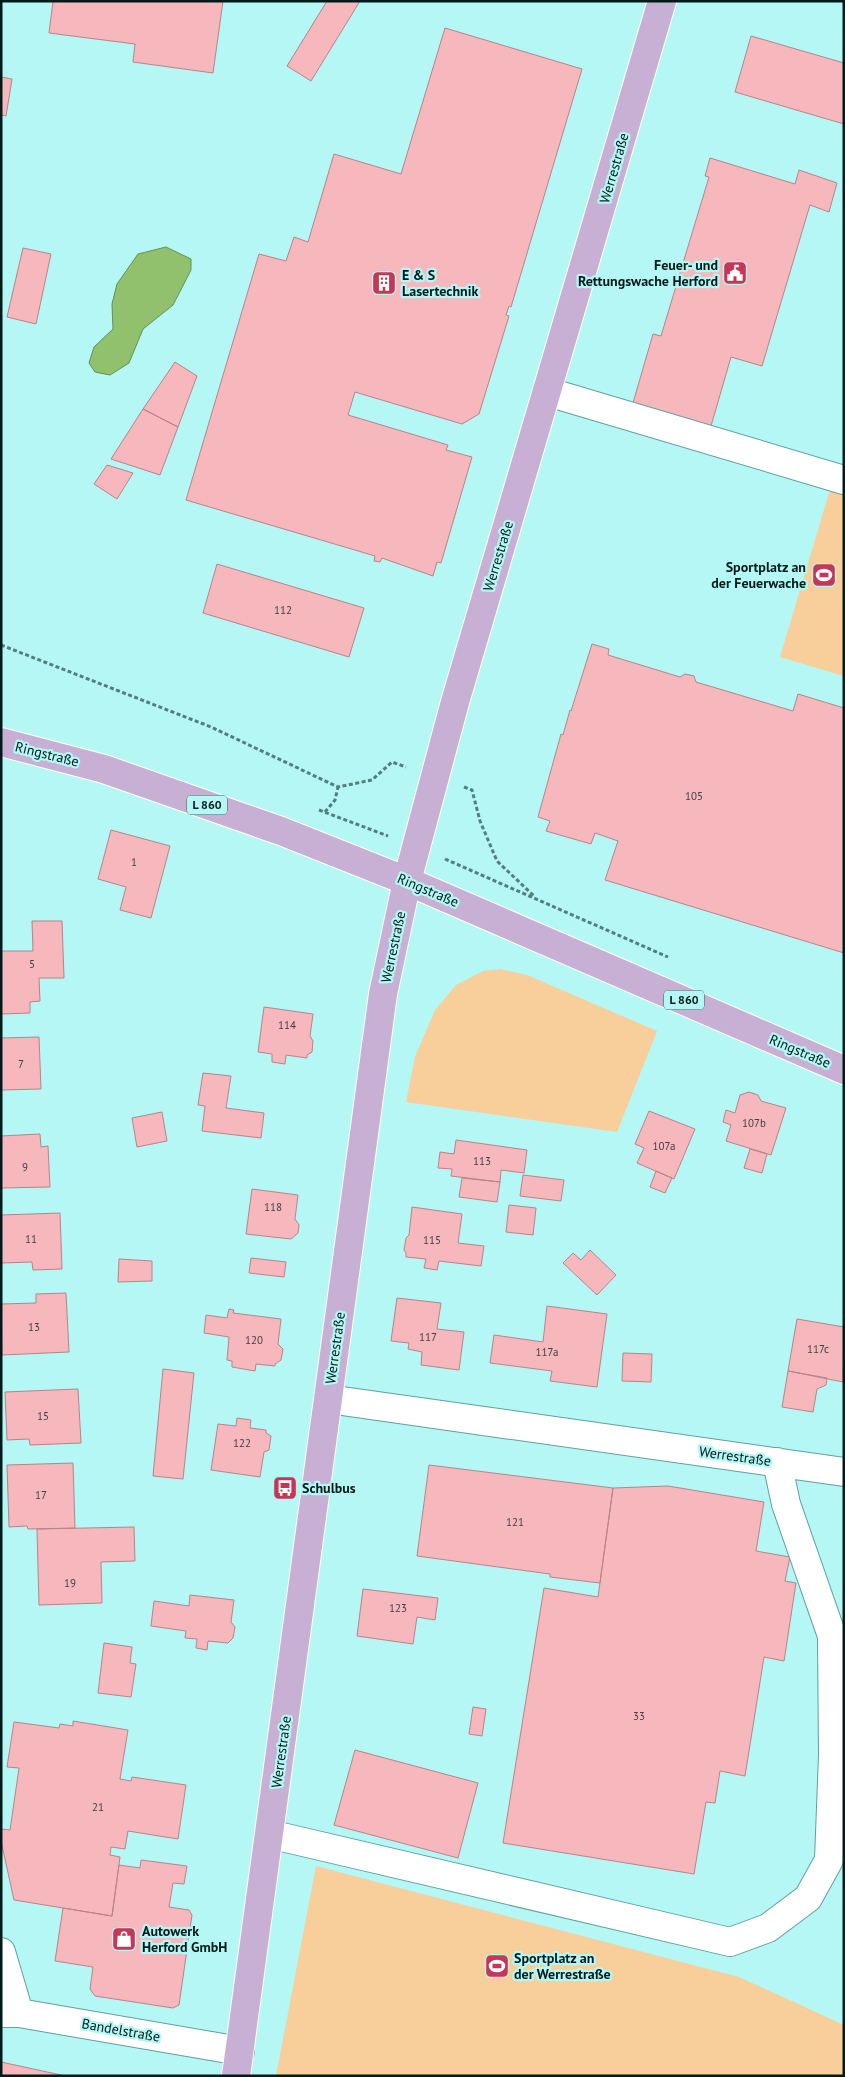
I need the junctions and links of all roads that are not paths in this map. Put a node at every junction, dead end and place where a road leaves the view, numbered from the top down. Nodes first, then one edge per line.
1 (662, 1) edge
2 (548, 392) junction
3 (844, 480) edge
4 (1, 742) edge
5 (407, 881) junction
6 (844, 1070) edge
7 (328, 1399) junction
8 (777, 1462) junction
9 (844, 1472) edge
10 (269, 1834) junction
11 (1, 1952) edge
12 (10, 2013) edge
13 (238, 2063) edge

1 - 2 main road, Werrestraße
2 - 3 street
2 - 5 main road, Werrestraße
4 - 5 main road, Ringstraße / L 860
5 - 6 main road, Ringstraße / L 860
5 - 7 main road, Werrestraße
7 - 8 street, Werrestraße
7 - 10 main road, Werrestraße
8 - 9 street, Werrestraße
8 - 10 street
10 - 13 main road, Werrestraße
11 - 12 street
12 - 13 street, Bandelstraße

